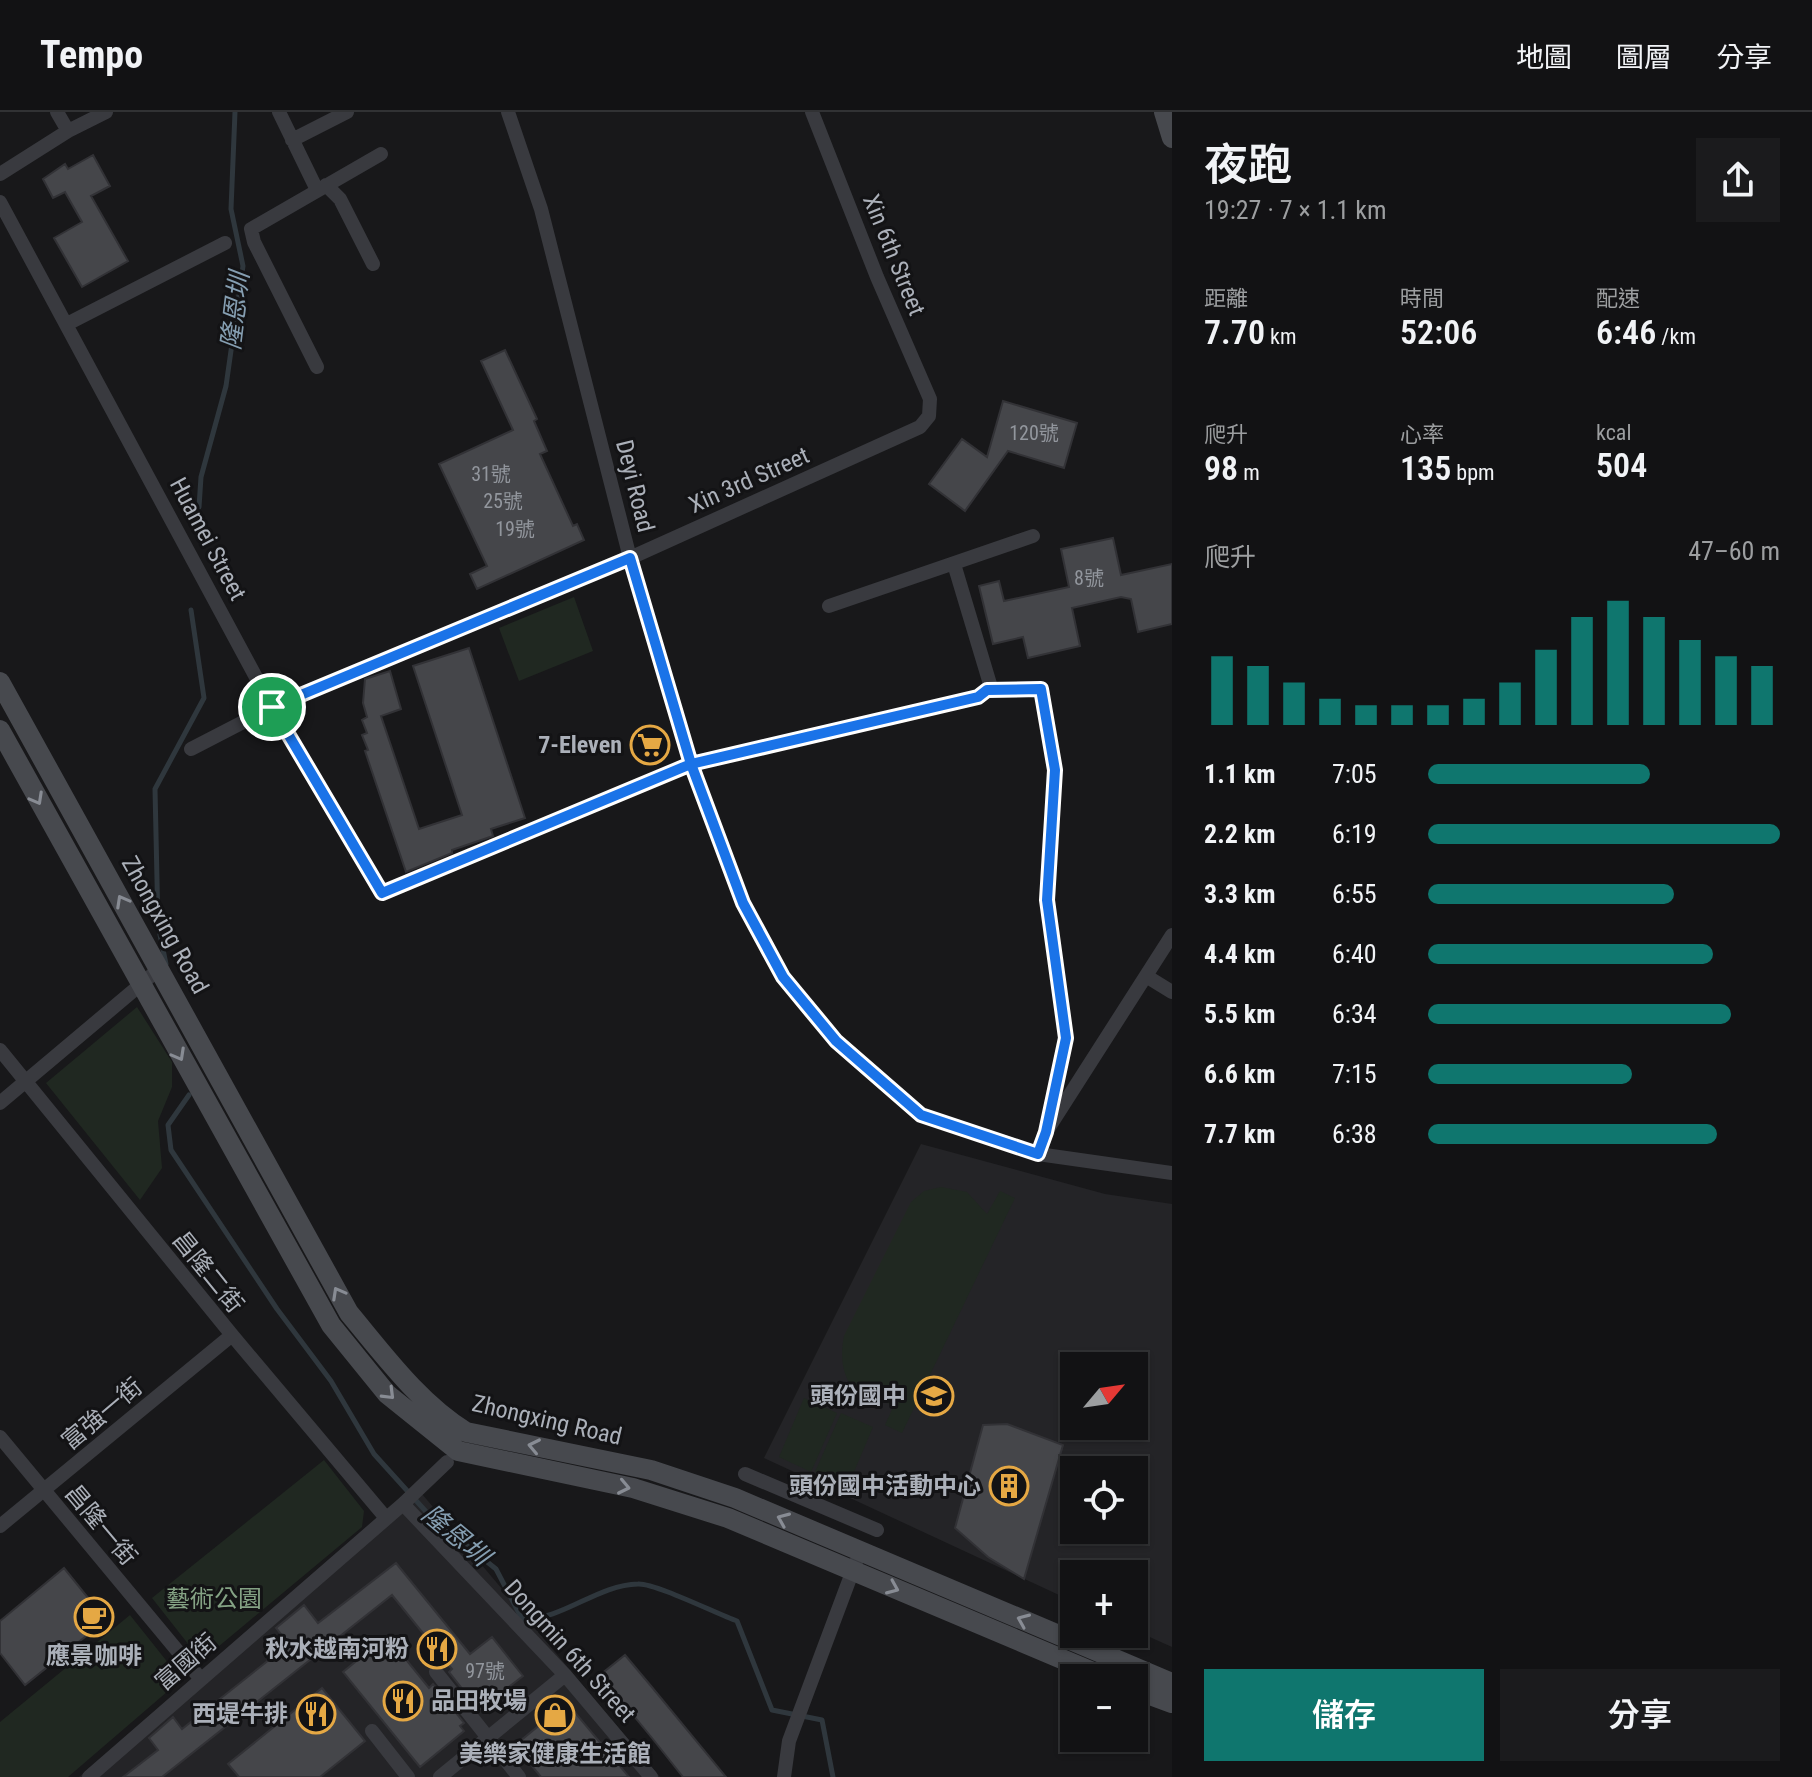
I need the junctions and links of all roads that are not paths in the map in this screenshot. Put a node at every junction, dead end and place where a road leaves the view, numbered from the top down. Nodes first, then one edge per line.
1 (57, 112) edge
2 (106, 112) edge
3 (279, 112) edge
4 (347, 112) edge
5 (508, 112) edge
6 (812, 112) edge
7 (1164, 112) edge
8 (68, 131) junction
9 (1172, 138) edge
10 (292, 140) junction
11 (381, 154) dead end
12 (0, 174) edge
13 (321, 188) junction
14 (0, 202) edge
15 (225, 243) dead end
16 (373, 264) dead end
17 (67, 324) junction
18 (317, 367) dead end
19 (929, 416) joint
20 (1033, 536) dead end
21 (630, 558) junction
22 (954, 564) junction
23 (829, 606) dead end
24 (0, 682) edge
25 (988, 687) junction
26 (272, 707) junction
27 (24, 723) junction
28 (1, 736) edge
29 (191, 749) dead end
30 (691, 764) junction
31 (1172, 935) edge
32 (159, 969) junction
33 (1146, 976) junction
34 (140, 987) junction
35 (1172, 992) edge
36 (0, 1050) edge
37 (25, 1082) junction
38 (0, 1103) edge
39 (1046, 1132) junction
40 (1038, 1154) junction
41 (1170, 1169) edge
42 (232, 1335) junction
43 (0, 1437) edge
44 (447, 1462) dead end
45 (745, 1474) dead end
46 (44, 1491) junction
47 (405, 1502) junction
48 (386, 1518) junction
49 (0, 1526) edge
50 (877, 1530) dead end
51 (860, 1551) junction
52 (852, 1571) junction
53 (1074, 1664) edge
54 (436, 1672) dead end
55 (565, 1675) junction
56 (200, 1678) junction
57 (1172, 1683) edge
58 (1148, 1694) edge
59 (1172, 1703) edge
60 (372, 1731) dead end
61 (486, 1737) junction
62 (89, 1777) edge
63 (408, 1777) edge
64 (440, 1777) edge
65 (519, 1777) edge
66 (651, 1777) edge
67 (784, 1777) edge

1 - 8 street
2 - 8 street
3 - 10 street
4 - 10 street
5 - 21 street, Deyi Road
6 - 19 street, Xin 6th Street
7 - 9 street
8 - 12 street
10 - 13 street
11 - 13 street
13 - 16 street
13 - 18 street
14 - 17 street, Huamei Street
15 - 17 street
17 - 26 street, Huamei Street
19 - 21 street, Xin 3rd Street
20 - 22 street
21 - 26 street, Xin 3rd Street
21 - 30 street, Deyi Road
22 - 23 street
22 - 25 street
24 - 27 street, Zhongxing Road
25 - 30 street
25 - 39 street
26 - 29 street, Xin 3rd Street
26 - 30 street, Huamei Street
27 - 28 street
32 -> 27 street, Zhongxing Road
28 -> 34 street, Zhongxing Road
30 - 40 street, Deyi Road
31 - 33 street
32 - 34 street
51 -> 32 street, Zhongxing Road
33 - 35 street
33 - 39 street
34 - 37 street
34 -> 52 street, Zhongxing Road
36 - 37 street, 昌隆二街
37 - 38 street
37 - 42 street, 昌隆二街
39 - 40 street
40 - 41 street, Deyi Road
42 - 46 street, 富強一街
42 - 48 street, 昌隆二街
43 - 46 street, 昌隆一街
44 - 47 street
45 - 50 street
46 - 49 street, 富強一街
46 - 56 street, 昌隆一街
47 - 48 street
47 - 55 street, Dongmin 6th Street
48 - 56 street, 富國街
51 - 52 street
57 -> 51 street, Zhongxing Road
52 -> 53 street, Zhongxing Road
52 - 67 street
54 - 61 street
55 - 61 street
55 - 66 street, Dongmin 6th Street
56 - 62 street, 富國街
58 - 59 street
60 - 63 street
61 - 64 street
61 - 65 street

